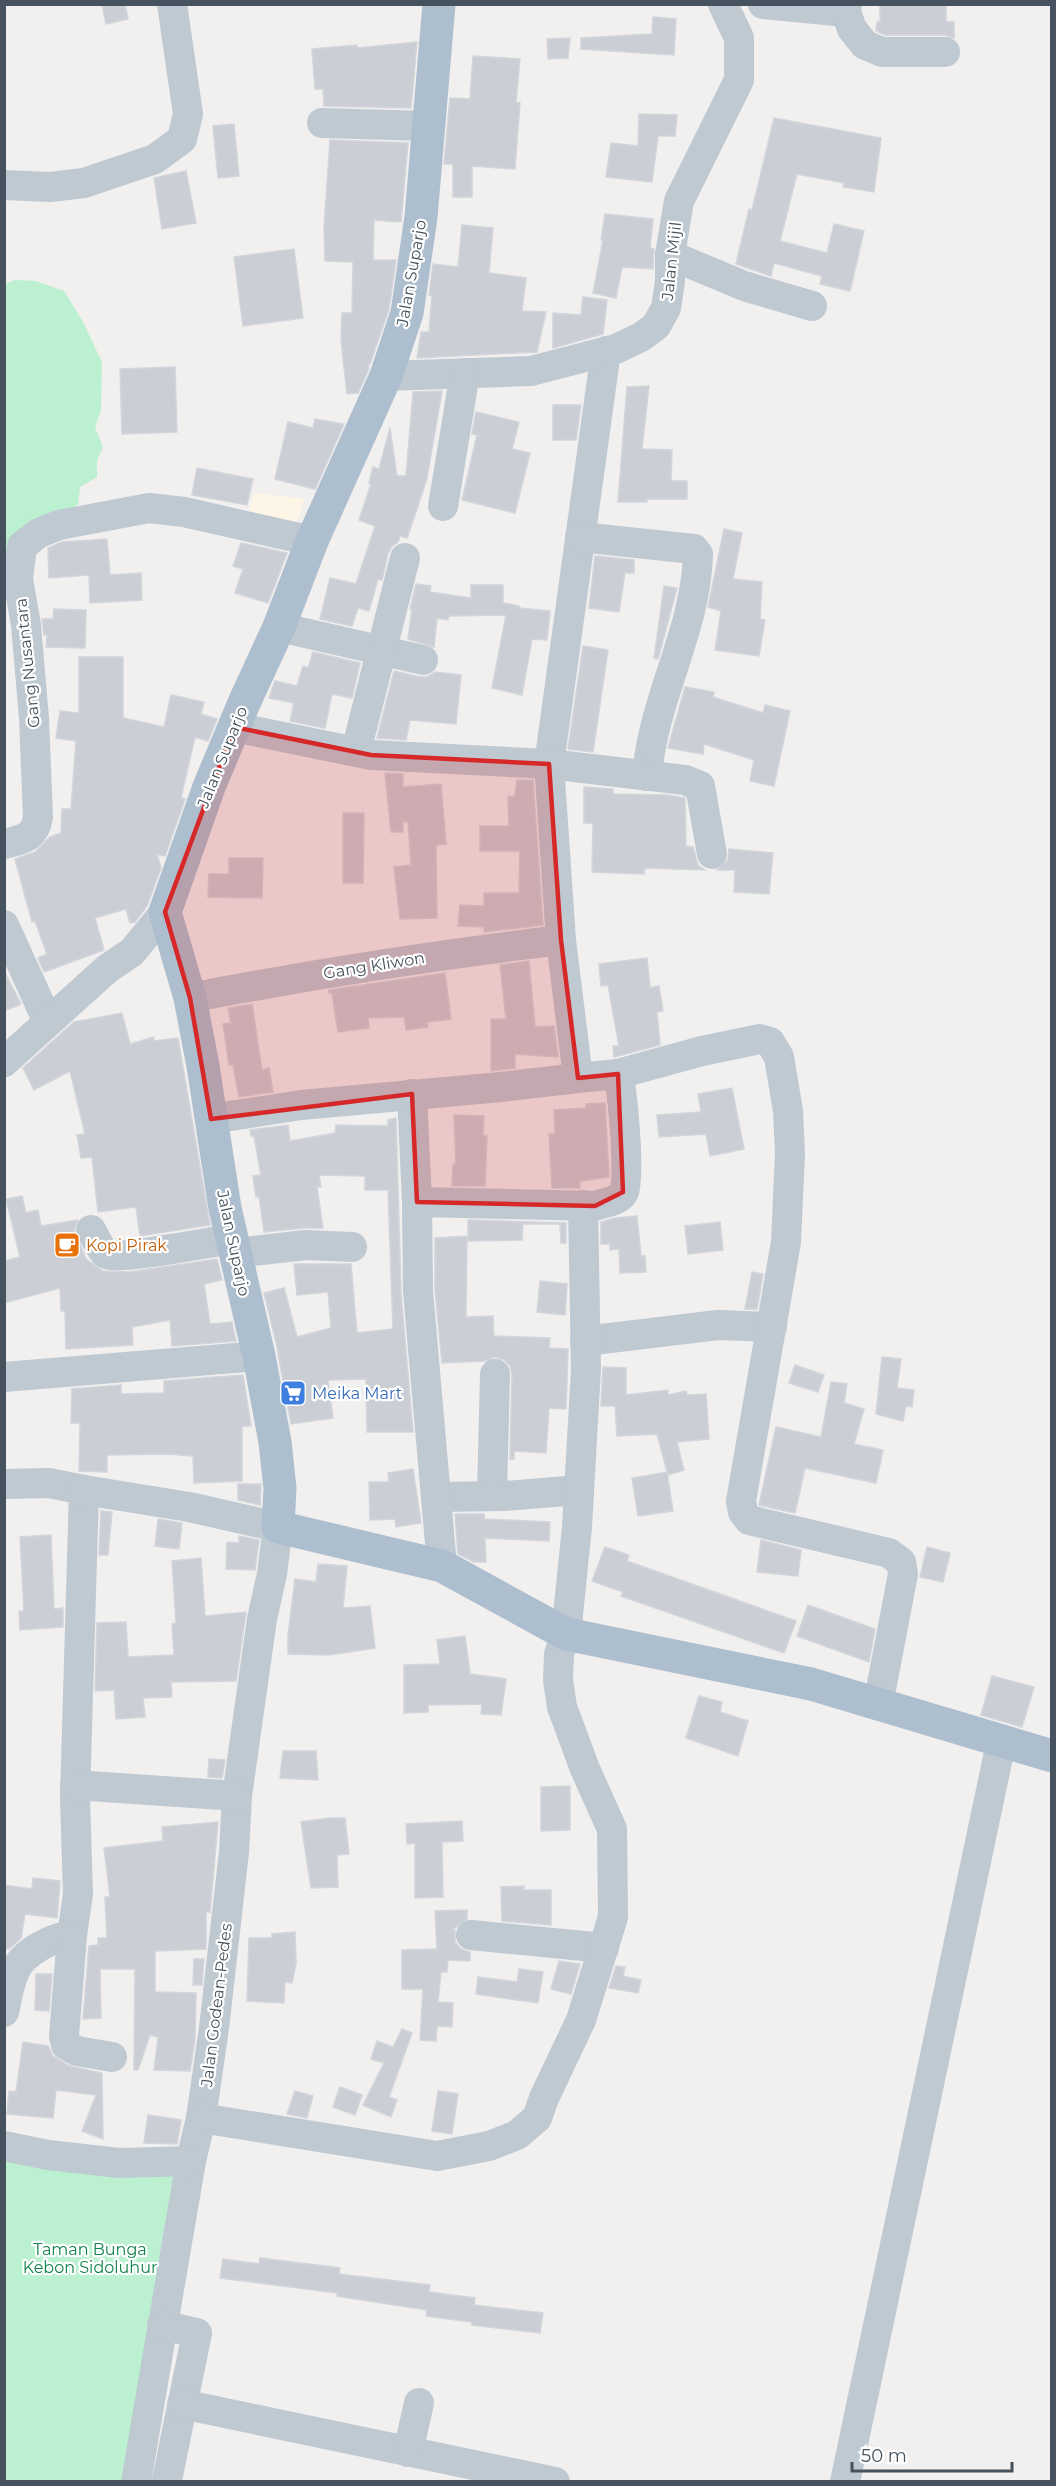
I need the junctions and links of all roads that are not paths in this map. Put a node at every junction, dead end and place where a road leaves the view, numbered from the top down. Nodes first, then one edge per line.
1 (172, 4) edge
2 (439, 4) edge
3 (723, 4) edge
4 (763, 4) edge
5 (847, 8) edge
6 (945, 52) dead end
7 (322, 123) dead end
8 (428, 126) junction
9 (4, 185) edge
10 (670, 255) junction
11 (812, 306) dead end
12 (606, 351) junction
13 (465, 373) junction
14 (386, 376) junction
15 (443, 506) dead end
16 (580, 537) junction
17 (312, 541) junction
18 (405, 558) dead end
19 (11, 578) edge
20 (279, 627) junction
21 (383, 649) junction
22 (423, 660) dead end
23 (234, 727) junction
24 (356, 751) junction
25 (549, 764) junction
26 (647, 776) junction
27 (4, 844) edge
28 (712, 854) dead end
29 (165, 912) junction
30 (4, 925) edge
31 (561, 940) junction
32 (190, 998) junction
33 (48, 1022) junction
34 (4, 1062) edge
35 (618, 1074) junction
36 (578, 1078) junction
37 (412, 1094) junction
38 (211, 1119) junction
39 (417, 1202) junction
40 (583, 1205) junction
41 (91, 1230) dead end
42 (234, 1246) junction
43 (352, 1247) dead end
44 (772, 1327) junction
45 (585, 1341) junction
46 (259, 1356) junction
47 (495, 1374) dead end
48 (4, 1377) edge
49 (4, 1484) edge
50 (84, 1490) junction
51 (579, 1490) junction
52 (492, 1496) junction
53 (436, 1497) junction
54 (278, 1527) junction
55 (442, 1566) junction
56 (566, 1634) junction
57 (878, 1705) junction
58 (1001, 1743) junction
59 (1052, 1756) edge
60 (75, 1785) junction
61 (237, 1796) junction
62 (471, 1935) dead end
63 (72, 1936) junction
64 (604, 1948) junction
65 (4, 2012) edge
66 (112, 2057) dead end
67 (201, 2118) junction
68 (4, 2146) edge
69 (191, 2161) junction
70 (162, 2325) junction
71 (418, 2403) dead end
72 (182, 2404) junction
73 (408, 2452) junction
74 (136, 2481) edge
75 (167, 2481) edge
76 (555, 2481) edge
77 (845, 2481) edge

1 - 9 street
2 - 8 main road, Jalan Suparjo
3 - 10 street, Jalan Mijil
4 - 5 street
5 - 6 street
7 - 8 street
8 - 14 main road, Jalan Suparjo
10 - 11 street
10 - 12 street, Jalan Mijil
12 - 13 street, Jalan Mijil
12 - 16 street
13 - 14 street, Jalan Mijil
13 - 15 street
14 - 17 main road, Jalan Suparjo
16 - 25 street
16 - 26 street
17 - 19 street, Gang Nusantara
17 - 20 main road, Jalan Suparjo
18 - 21 street
19 - 27 street, Gang Nusantara
20 - 21 street
20 - 23 main road, Jalan Suparjo
21 - 22 street
21 - 24 street
23 - 24 street
23 - 29 main road, Jalan Suparjo
24 - 25 street
25 - 26 street
25 - 31 street
26 - 28 street
29 - 32 main road, Jalan Suparjo
29 - 33 street
30 - 33 street
31 - 32 street, Gang Kliwon
31 - 36 street
32 - 38 main road, Jalan Suparjo
33 - 34 street
35 - 36 street
35 - 40 street
35 - 44 street
36 - 37 street
37 - 38 street
37 - 39 street
38 - 42 main road, Jalan Suparjo
39 - 40 street
39 - 53 street
40 - 45 street
41 - 42 street
42 - 43 street
42 - 46 main road, Jalan Suparjo
44 - 45 street
44 - 57 street
45 - 51 street
46 - 48 street
46 - 54 main road, Jalan Suparjo
47 - 52 street
49 - 50 street
50 - 54 street
50 - 60 street
51 - 52 street
51 - 56 street
52 - 53 street
53 - 55 street
54 - 55 main road
54 - 61 street, Jalan Godean-Pedes
55 - 56 main road
56 - 57 main road
56 - 64 street
57 - 58 main road
58 - 59 main road
58 - 77 street
60 - 61 street
60 - 63 street
61 - 67 street, Jalan Godean-Pedes
62 - 64 street
63 - 65 street
63 - 66 street
64 - 67 street
67 - 69 street, Jalan Godean-Pedes
68 - 69 street
69 - 70 street, Jalan Godean-Pedes
70 - 72 street
70 - 74 street, Jalan Godean-Pedes
71 - 73 street
72 - 73 street
72 - 75 street
73 - 76 street

